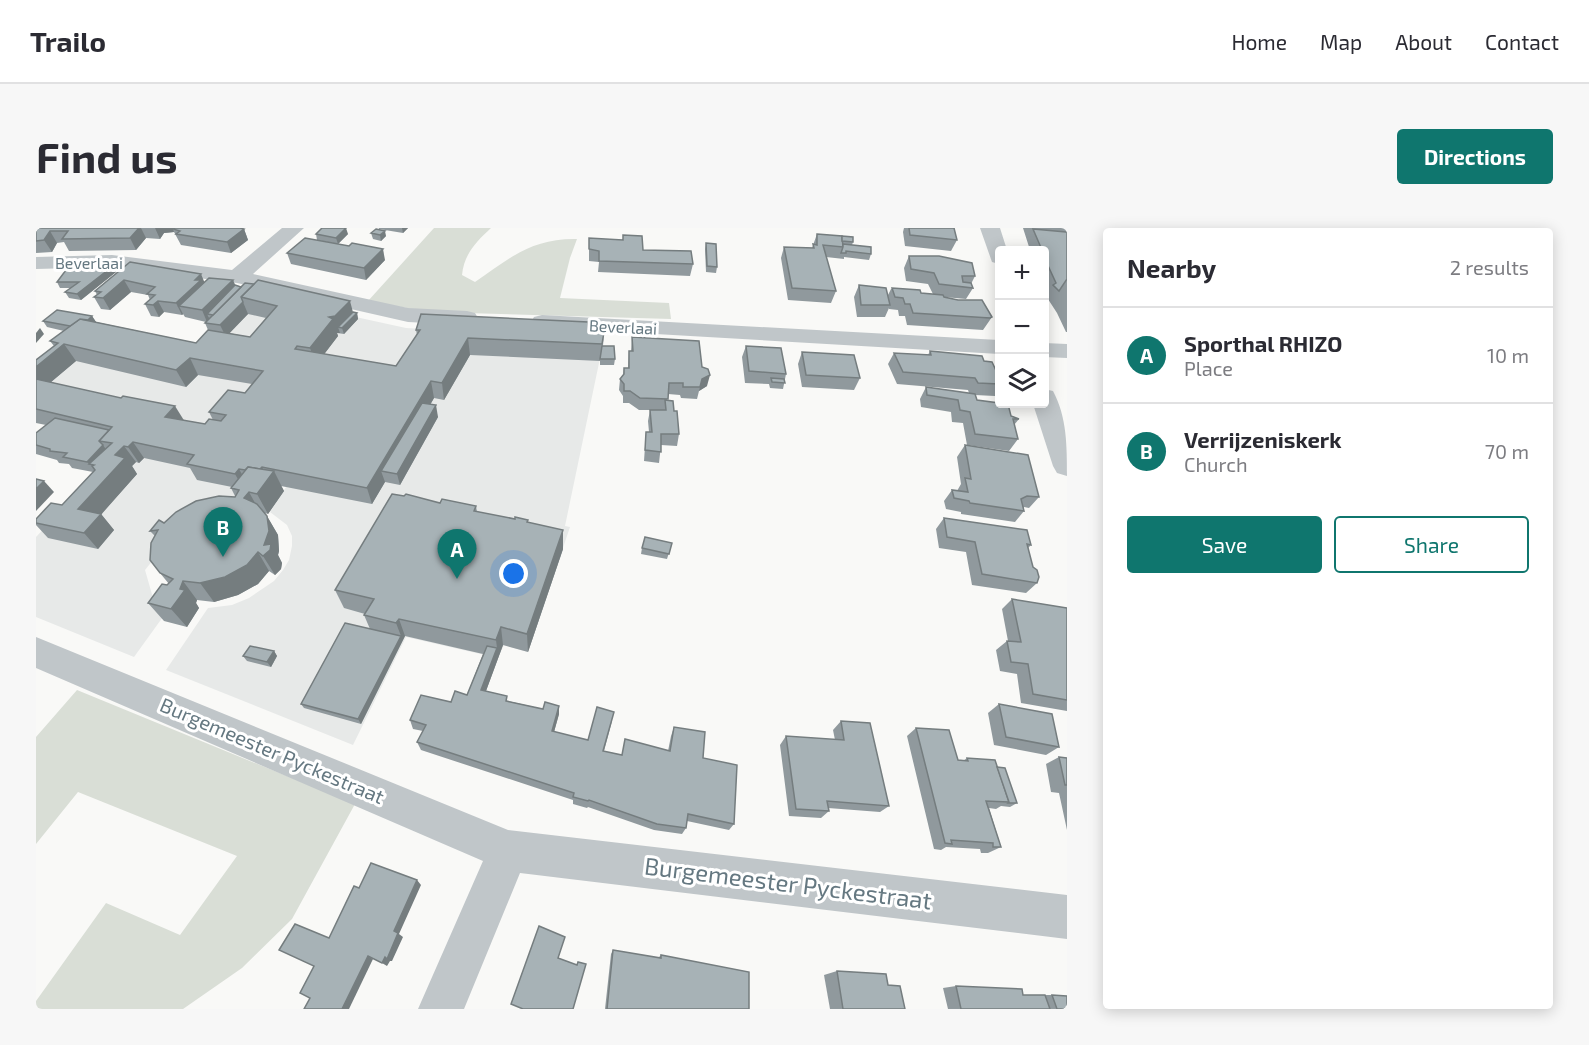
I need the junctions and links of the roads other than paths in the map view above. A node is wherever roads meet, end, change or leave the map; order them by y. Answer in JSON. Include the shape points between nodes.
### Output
{"nodes":[{"id":1,"x":294,"y":228,"type":"edge"},
{"id":2,"x":990,"y":228,"type":"edge"},
{"id":3,"x":995,"y":246,"type":"edge"},
{"id":4,"x":36,"y":263,"type":"edge"},
{"id":5,"x":237,"y":276,"type":"junction"},
{"id":6,"x":491,"y":319,"type":"edge"},
{"id":7,"x":526,"y":321,"type":"edge"},
{"id":8,"x":995,"y":347,"type":"edge"},
{"id":9,"x":1049,"y":350,"type":"edge"},
{"id":10,"x":1067,"y":351,"type":"edge"},
{"id":11,"x":1048,"y":408,"type":"edge"},
{"id":12,"x":1067,"y":466,"type":"edge"},
{"id":13,"x":36,"y":651,"type":"edge"},
{"id":14,"x":508,"y":851,"type":"junction"},
{"id":15,"x":1067,"y":917,"type":"edge"},
{"id":16,"x":441,"y":1009,"type":"edge"}],
"edges":[{"from":1,"to":5,"type":"street"},
{"from":2,"to":3,"type":"street"},
{"from":4,"to":5,"type":"street","name":"Beverlaai","via":[[112,261]]},
{"from":5,"to":6,"type":"street","name":"Beverlaai","via":[[408,315]]},
{"from":7,"to":8,"type":"street","name":"Beverlaai"},
{"from":9,"to":10,"type":"street"},
{"from":11,"to":12,"type":"street"},
{"from":13,"to":14,"type":"street","name":"Burgemeester Pyckestraat"},
{"from":14,"to":15,"type":"street","name":"Burgemeester Pyckestraat"},
{"from":14,"to":16,"type":"street"}]}
